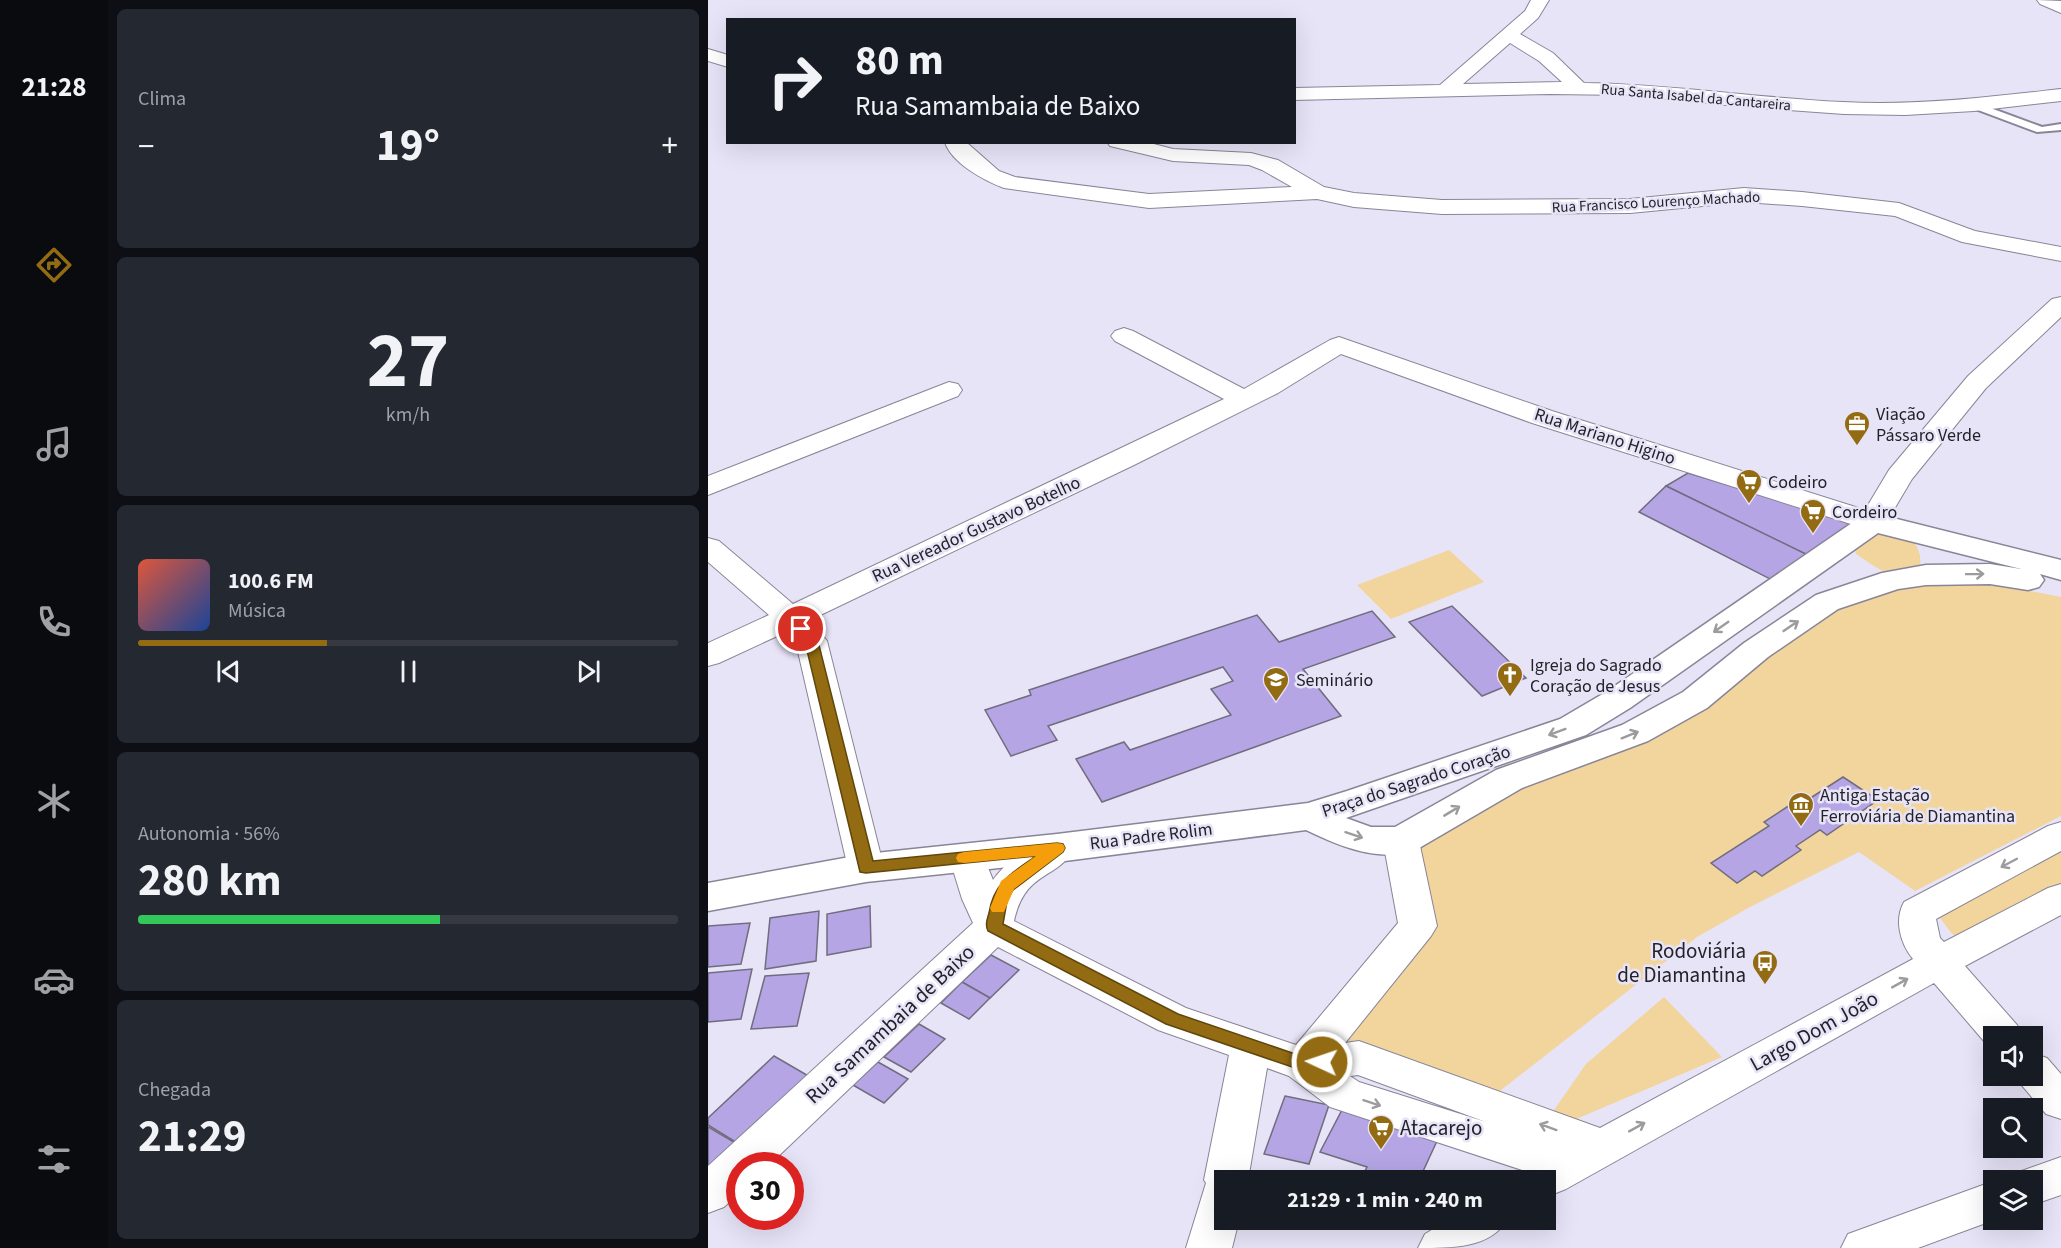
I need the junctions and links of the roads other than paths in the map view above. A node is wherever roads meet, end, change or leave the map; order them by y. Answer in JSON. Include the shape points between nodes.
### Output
{"nodes":[{"id":1,"x":1540,"y":0,"type":"edge"},
{"id":2,"x":2046,"y":0,"type":"edge"},
{"id":3,"x":2061,"y":8,"type":"edge"},
{"id":4,"x":1508,"y":34,"type":"junction"},
{"id":5,"x":708,"y":55,"type":"edge"},
{"id":6,"x":726,"y":60,"type":"edge"},
{"id":7,"x":1578,"y":88,"type":"junction"},
{"id":8,"x":1444,"y":91,"type":"junction"},
{"id":9,"x":1296,"y":94,"type":"edge"},
{"id":10,"x":2061,"y":95,"type":"edge"},
{"id":11,"x":1974,"y":105,"type":"junction"},
{"id":12,"x":2061,"y":127,"type":"edge"},
{"id":13,"x":956,"y":144,"type":"edge"},
{"id":14,"x":1126,"y":144,"type":"edge"},
{"id":15,"x":1317,"y":192,"type":"junction"},
{"id":16,"x":2061,"y":254,"type":"edge"},
{"id":17,"x":2061,"y":304,"type":"edge"},
{"id":18,"x":1124,"y":336,"type":"dead end"},
{"id":19,"x":1339,"y":345,"type":"joint"},
{"id":20,"x":948,"y":390,"type":"dead end"},
{"id":21,"x":1243,"y":399,"type":"junction"},
{"id":22,"x":708,"y":486,"type":"edge"},
{"id":23,"x":1875,"y":531,"type":"junction"},
{"id":24,"x":708,"y":547,"type":"edge"},
{"id":25,"x":2061,"y":570,"type":"edge"},
{"id":26,"x":1926,"y":575,"type":"junction"},
{"id":27,"x":1893,"y":580,"type":"junction"},
{"id":28,"x":2061,"y":586,"type":"edge"},
{"id":29,"x":790,"y":617,"type":"junction"},
{"id":30,"x":708,"y":656,"type":"edge"},
{"id":31,"x":1383,"y":793,"type":"junction"},
{"id":32,"x":1310,"y":816,"type":"junction"},
{"id":33,"x":2061,"y":835,"type":"edge"},
{"id":34,"x":1408,"y":837,"type":"junction"},
{"id":35,"x":1057,"y":848,"type":"junction"},
{"id":36,"x":967,"y":857,"type":"junction"},
{"id":37,"x":866,"y":868,"type":"junction"},
{"id":38,"x":708,"y":897,"type":"edge"},
{"id":39,"x":2061,"y":898,"type":"edge"},
{"id":40,"x":994,"y":927,"type":"junction"},
{"id":41,"x":1938,"y":963,"type":"junction"},
{"id":42,"x":1994,"y":1026,"type":"edge"},
{"id":43,"x":1251,"y":1045,"type":"junction"},
{"id":44,"x":1304,"y":1064,"type":"junction"},
{"id":45,"x":2043,"y":1082,"type":"edge"},
{"id":46,"x":2061,"y":1102,"type":"edge"},
{"id":47,"x":1572,"y":1164,"type":"edge"},
{"id":48,"x":1228,"y":1170,"type":"edge"},
{"id":49,"x":2061,"y":1176,"type":"edge"},
{"id":50,"x":2043,"y":1182,"type":"edge"},
{"id":51,"x":708,"y":1194,"type":"edge"},
{"id":52,"x":1983,"y":1204,"type":"edge"},
{"id":53,"x":1214,"y":1229,"type":"edge"},
{"id":54,"x":1469,"y":1230,"type":"edge"},
{"id":55,"x":1209,"y":1248,"type":"edge"},
{"id":56,"x":1441,"y":1248,"type":"edge"},
{"id":57,"x":1864,"y":1248,"type":"edge"}],
"edges":[{"from":1,"to":4,"type":"street","via":[[1532,14]]},
{"from":2,"to":3,"type":"street"},
{"from":4,"to":7,"type":"street","via":[[1559,66]]},
{"from":4,"to":8,"type":"street"},
{"from":5,"to":6,"type":"street"},
{"from":7,"to":8,"type":"street","name":"Rua Santa Isabel da Cantareira"},
{"from":7,"to":11,"type":"street","name":"Rua Santa Isabel da Cantareira","via":[[1627,88],[1844,108]]},
{"from":8,"to":9,"type":"street","name":"Rua Santa Isabel da Cantareira"},
{"from":10,"to":11,"type":"street","name":"Rua Santa Isabel da Cantareira"},
{"from":11,"to":12,"type":"lane","via":[[2041,130]]},
{"from":13,"to":15,"type":"street","name":"Rua Francisco Lourenço Machado","via":[[991,176],[1012,183],[1149,201]]},
{"from":14,"to":15,"type":"street","name":"Rua Francisco Lourenço Machado","via":[[1173,155],[1251,159],[1270,165]]},
{"from":15,"to":16,"type":"street","name":"Rua Francisco Lourenço Machado","via":[[1354,200],[1442,207],[1630,206],[1744,195],[1802,199],[1899,210],[1950,231]]},
{"from":17,"to":23,"type":"street","via":[[1977,382],[1899,476]]},
{"from":18,"to":21,"type":"street"},
{"from":19,"to":21,"type":"street","name":"Rua Vereador Gustavo Botelho"},
{"from":19,"to":23,"type":"street","name":"Rua Mariano Higino"},
{"from":20,"to":22,"type":"street"},
{"from":21,"to":29,"type":"street","name":"Rua Vereador Gustavo Botelho"},
{"from":23,"to":25,"type":"street"},
{"from":23,"to":26,"type":"street","via":[[1917,540],[1926,551]]},
{"from":23,"to":27,"type":"street","via":[[1850,551],[1873,572]]},
{"from":23,"to":31,"type":"street","name":"Praça do Sagrado Coração","one_way":true,"via":[[1573,727]]},
{"from":24,"to":29,"type":"street"},
{"from":26,"to":27,"type":"street","name":"Praça do Sagrado Coração"},
{"from":26,"to":28,"type":"street","name":"Praça do Sagrado Coração","one_way":true,"via":[[1990,574]]},
{"from":34,"to":27,"type":"street","name":"Praça do Sagrado Coração","one_way":true,"via":[[1509,779],[1635,733],[1695,700],[1756,650],[1827,602]]},
{"from":29,"to":30,"type":"street","name":"Rua Vereador Gustavo Botelho"},
{"from":29,"to":37,"type":"street","via":[[811,641]]},
{"from":31,"to":32,"type":"street","name":"Praça do Sagrado Coração"},
{"from":31,"to":34,"type":"street","via":[[1399,799],[1416,820]]},
{"from":32,"to":34,"type":"street","name":"Praça do Sagrado Coração","one_way":true,"via":[[1369,840]]},
{"from":32,"to":35,"type":"street","name":"Rua Padre Rolim"},
{"from":33,"to":41,"type":"street","one_way":true,"via":[[1917,912],[1923,944]]},
{"from":34,"to":44,"type":"street","via":[[1418,926]]},
{"from":35,"to":36,"type":"street","name":"Rua Padre Rolim"},
{"from":35,"to":40,"type":"street","via":[[1007,886],[999,901]]},
{"from":36,"to":37,"type":"street","name":"Rua Padre Rolim"},
{"from":36,"to":40,"type":"street"},
{"from":37,"to":38,"type":"street","name":"Rua Padre Rolim"},
{"from":39,"to":41,"type":"street","name":"Largo Dom João"},
{"from":40,"to":43,"type":"street","via":[[1172,1019]]},
{"from":40,"to":51,"type":"street","name":"Rua Samambaia de Baixo"},
{"from":41,"to":42,"type":"street"},
{"from":47,"to":41,"type":"street","name":"Largo Dom João","one_way":true},
{"from":43,"to":44,"type":"street"},
{"from":43,"to":48,"type":"street"},
{"from":44,"to":47,"type":"street","via":[[1345,1095]]},
{"from":45,"to":46,"type":"street"},
{"from":49,"to":50,"type":"street"},
{"from":52,"to":57,"type":"street"},
{"from":53,"to":55,"type":"street"},
{"from":54,"to":56,"type":"street"}]}
